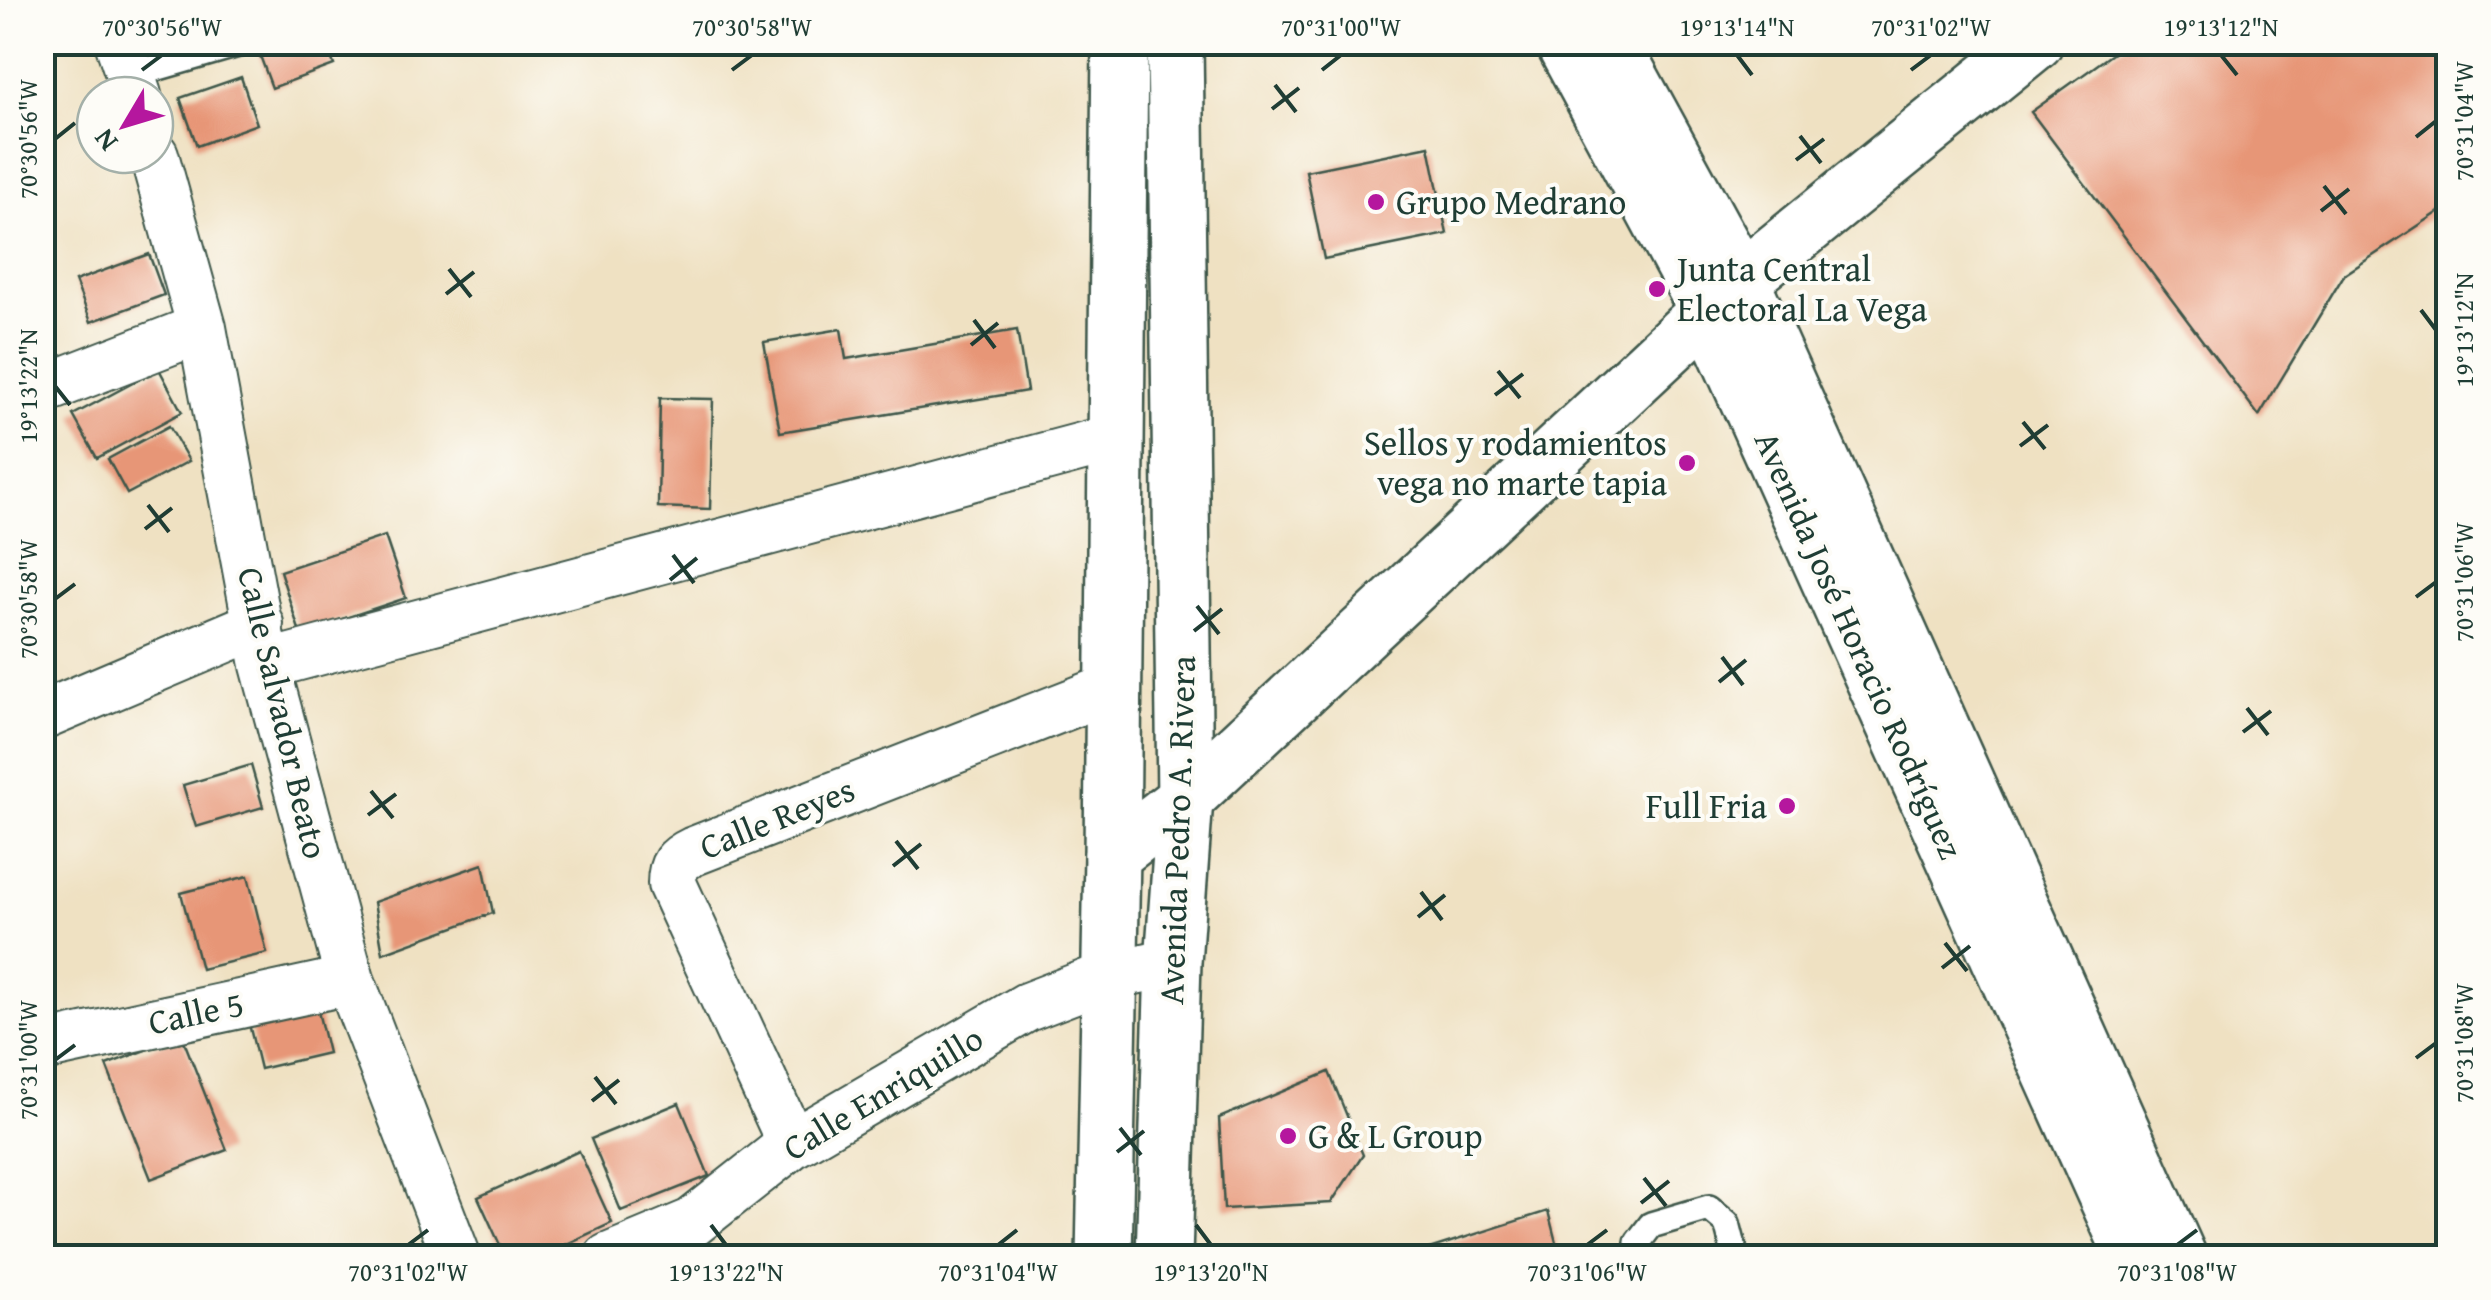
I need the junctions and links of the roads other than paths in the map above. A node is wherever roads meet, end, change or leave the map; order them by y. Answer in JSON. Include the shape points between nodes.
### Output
{"nodes":[{"id":1,"x":245,"y":42,"type":"edge"},
{"id":2,"x":1120,"y":42,"type":"edge"},
{"id":3,"x":1175,"y":42,"type":"edge"},
{"id":4,"x":1563,"y":42,"type":"edge"},
{"id":5,"x":1610,"y":42,"type":"edge"},
{"id":6,"x":2035,"y":42,"type":"edge"},
{"id":7,"x":129,"y":71,"type":"edge"},
{"id":8,"x":160,"y":175,"type":"edge"},
{"id":9,"x":1725,"y":296,"type":"junction"},
{"id":10,"x":202,"y":328,"type":"junction"},
{"id":11,"x":42,"y":390,"type":"edge"},
{"id":12,"x":1116,"y":438,"type":"junction"},
{"id":13,"x":262,"y":645,"type":"junction"},
{"id":14,"x":1114,"y":686,"type":"junction"},
{"id":15,"x":42,"y":716,"type":"edge"},
{"id":16,"x":1185,"y":799,"type":"junction"},
{"id":17,"x":1112,"y":856,"type":"junction"},
{"id":18,"x":1173,"y":962,"type":"junction"},
{"id":19,"x":1110,"y":975,"type":"junction"},
{"id":20,"x":350,"y":980,"type":"junction"},
{"id":21,"x":42,"y":1046,"type":"edge"},
{"id":22,"x":792,"y":1144,"type":"junction"},
{"id":23,"x":457,"y":1258,"type":"edge"},
{"id":24,"x":608,"y":1258,"type":"edge"},
{"id":25,"x":1104,"y":1258,"type":"edge"},
{"id":26,"x":1164,"y":1258,"type":"edge"},
{"id":27,"x":1641,"y":1258,"type":"edge"},
{"id":28,"x":1736,"y":1258,"type":"edge"},
{"id":29,"x":2134,"y":1258,"type":"edge"},
{"id":30,"x":2179,"y":1258,"type":"edge"}],
"edges":[{"from":1,"to":7,"type":"lane"},
{"from":2,"to":12,"type":"street","name":"Avenida Pedro A. Rivera"},
{"from":3,"to":16,"type":"street","name":"Avenida Pedro A. Rivera"},
{"from":4,"to":9,"type":"street","name":"Avenida José Horacio Rodríguez"},
{"from":5,"to":9,"type":"street","name":"Avenida José Horacio Rodríguez"},
{"from":6,"to":9,"type":"street"},
{"from":8,"to":10,"type":"street","name":"Calle Salvador Beato"},
{"from":9,"to":16,"type":"street"},
{"from":9,"to":29,"type":"street","name":"Avenida José Horacio Rodríguez"},
{"from":9,"to":30,"type":"street","name":"Avenida José Horacio Rodríguez"},
{"from":10,"to":11,"type":"street"},
{"from":10,"to":13,"type":"street","name":"Calle Salvador Beato"},
{"from":12,"to":13,"type":"street"},
{"from":12,"to":14,"type":"street","name":"Avenida Pedro A. Rivera"},
{"from":13,"to":15,"type":"street"},
{"from":13,"to":20,"type":"street","name":"Calle Salvador Beato"},
{"from":14,"to":17,"type":"street","name":"Avenida Pedro A. Rivera"},
{"from":14,"to":22,"type":"street","name":"Calle Reyes","via":[[694,850],[672,868],[672,884]]},
{"from":16,"to":17,"type":"street"},
{"from":16,"to":18,"type":"street","name":"Avenida Pedro A. Rivera"},
{"from":17,"to":19,"type":"street","name":"Avenida Pedro A. Rivera"},
{"from":18,"to":19,"type":"street","name":"Calle Enriquillo"},
{"from":18,"to":26,"type":"street","name":"Avenida Pedro A. Rivera"},
{"from":19,"to":22,"type":"street","name":"Calle Enriquillo","via":[[1027,1006]]},
{"from":19,"to":25,"type":"street","name":"Avenida Pedro A. Rivera"},
{"from":20,"to":21,"type":"street","name":"Calle 5"},
{"from":20,"to":23,"type":"street","name":"Calle Salvador Beato"},
{"from":22,"to":24,"type":"street","name":"Calle Enriquillo","via":[[692,1223]]},
{"from":27,"to":28,"type":"lane","via":[[1638,1242],[1651,1224],[1709,1208],[1727,1223]]}]}
